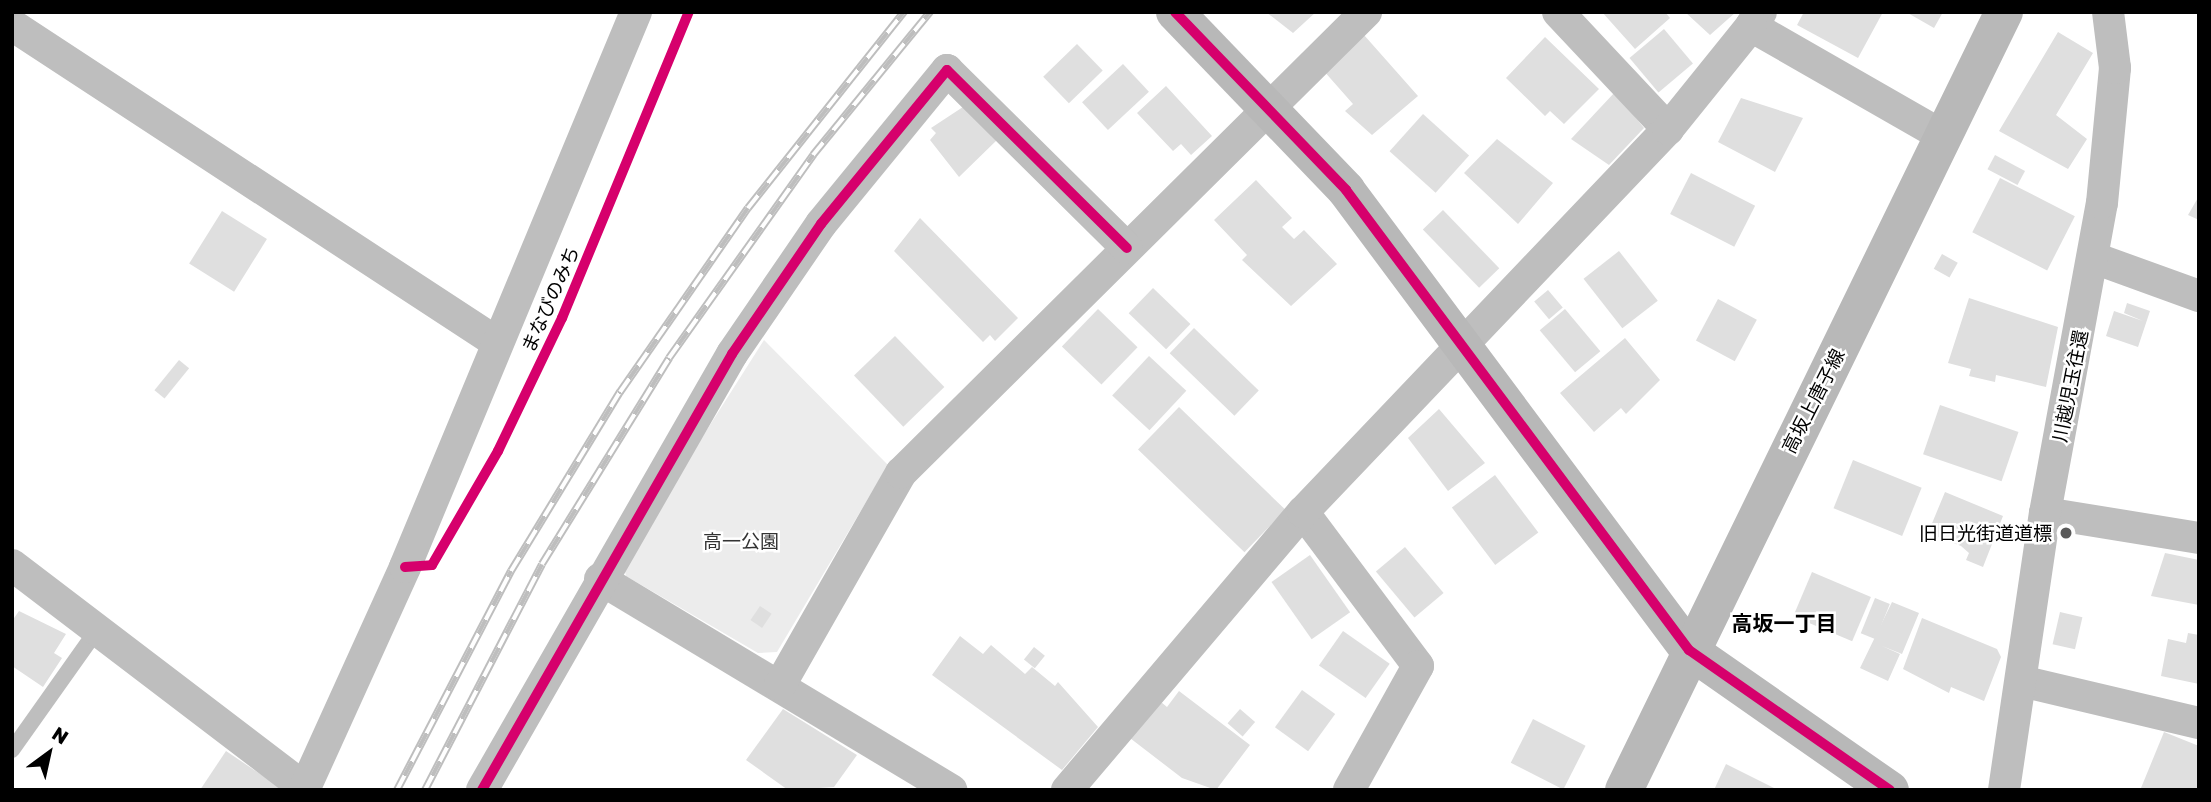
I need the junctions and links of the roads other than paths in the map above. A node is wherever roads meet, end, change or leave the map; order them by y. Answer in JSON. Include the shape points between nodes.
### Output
{"nodes":[{"id":1,"x":636,"y":12,"type":"edge"},
{"id":2,"x":1175,"y":12,"type":"edge"},
{"id":3,"x":1366,"y":12,"type":"edge"},
{"id":4,"x":1558,"y":12,"type":"edge"},
{"id":5,"x":2004,"y":12,"type":"edge"},
{"id":6,"x":2108,"y":12,"type":"edge"},
{"id":7,"x":1756,"y":19,"type":"edge"},
{"id":8,"x":12,"y":25,"type":"edge"},
{"id":9,"x":1267,"y":104,"type":"junction"},
{"id":10,"x":1668,"y":129,"type":"junction"},
{"id":11,"x":1945,"y":137,"type":"junction"},
{"id":12,"x":1127,"y":248,"type":"junction"},
{"id":13,"x":2094,"y":258,"type":"junction"},
{"id":14,"x":2199,"y":296,"type":"edge"},
{"id":15,"x":496,"y":342,"type":"junction"},
{"id":16,"x":1459,"y":342,"type":"junction"},
{"id":17,"x":1303,"y":513,"type":"junction"},
{"id":18,"x":2045,"y":513,"type":"junction"},
{"id":19,"x":2199,"y":538,"type":"edge"},
{"id":20,"x":12,"y":565,"type":"edge"},
{"id":21,"x":600,"y":579,"type":"junction"},
{"id":22,"x":97,"y":630,"type":"junction"},
{"id":23,"x":1689,"y":650,"type":"junction"},
{"id":24,"x":2021,"y":681,"type":"junction"},
{"id":25,"x":780,"y":685,"type":"junction"},
{"id":26,"x":2199,"y":723,"type":"edge"},
{"id":27,"x":12,"y":750,"type":"edge"},
{"id":28,"x":304,"y":789,"type":"edge"},
{"id":29,"x":482,"y":790,"type":"edge"},
{"id":30,"x":951,"y":790,"type":"edge"},
{"id":31,"x":1067,"y":790,"type":"edge"},
{"id":32,"x":1349,"y":790,"type":"edge"},
{"id":33,"x":1623,"y":790,"type":"edge"},
{"id":34,"x":1890,"y":790,"type":"edge"},
{"id":35,"x":2004,"y":790,"type":"edge"}],
"edges":[{"from":1,"to":15,"type":"street"},
{"from":2,"to":9,"type":"street"},
{"from":3,"to":9,"type":"street"},
{"from":4,"to":10,"type":"street"},
{"from":5,"to":11,"type":"street","name":"高坂上唐子線"},
{"from":6,"to":13,"type":"street","name":"川越児玉往還","via":[[2115,68]]},
{"from":7,"to":10,"type":"street"},
{"from":7,"to":11,"type":"street"},
{"from":8,"to":15,"type":"street"},
{"from":9,"to":12,"type":"street"},
{"from":9,"to":16,"type":"street","via":[[1346,190]]},
{"from":10,"to":16,"type":"street"},
{"from":11,"to":23,"type":"street","name":"高坂上唐子線"},
{"from":12,"to":21,"type":"street","via":[[947,70],[806,246],[732,354]]},
{"from":12,"to":25,"type":"street","via":[[901,473]]},
{"from":13,"to":14,"type":"street"},
{"from":13,"to":18,"type":"street","name":"川越児玉往還"},
{"from":15,"to":28,"type":"street"},
{"from":16,"to":17,"type":"street"},
{"from":16,"to":23,"type":"street"},
{"from":17,"to":31,"type":"street"},
{"from":17,"to":32,"type":"street","via":[[1418,666]]},
{"from":18,"to":19,"type":"street"},
{"from":18,"to":24,"type":"street","name":"川越児玉往還"},
{"from":20,"to":22,"type":"street"},
{"from":21,"to":25,"type":"street"},
{"from":21,"to":29,"type":"street"},
{"from":22,"to":27,"type":"lane"},
{"from":22,"to":28,"type":"street"},
{"from":23,"to":33,"type":"street","name":"高坂上唐子線"},
{"from":23,"to":34,"type":"street"},
{"from":24,"to":26,"type":"street"},
{"from":24,"to":35,"type":"street","name":"川越児玉往還"},
{"from":25,"to":30,"type":"street"}]}
